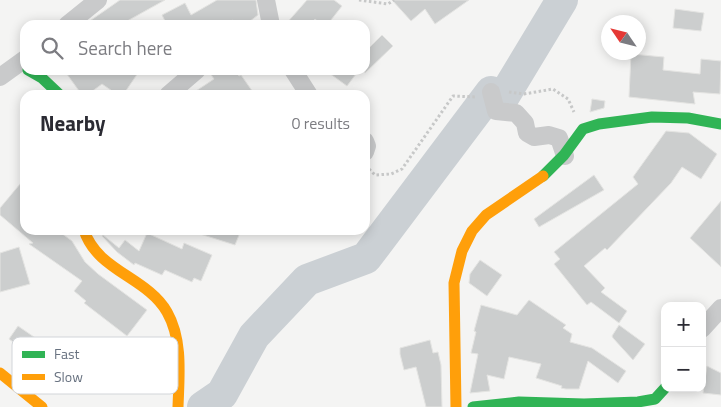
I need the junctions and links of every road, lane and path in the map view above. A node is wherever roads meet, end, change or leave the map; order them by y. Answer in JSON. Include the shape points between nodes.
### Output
{"nodes":[{"id":1,"x":98,"y":0,"type":"edge"},
{"id":2,"x":266,"y":0,"type":"edge"},
{"id":3,"x":359,"y":0,"type":"edge"},
{"id":4,"x":394,"y":0,"type":"edge"},
{"id":5,"x":73,"y":20,"type":"edge"},
{"id":6,"x":270,"y":20,"type":"edge"},
{"id":7,"x":20,"y":67,"type":"edge"},
{"id":8,"x":38,"y":75,"type":"edge"},
{"id":9,"x":191,"y":75,"type":"edge"},
{"id":10,"x":296,"y":75,"type":"edge"},
{"id":11,"x":0,"y":77,"type":"edge"},
{"id":12,"x":55,"y":90,"type":"edge"},
{"id":13,"x":174,"y":90,"type":"edge"},
{"id":14,"x":306,"y":90,"type":"edge"},
{"id":15,"x":491,"y":92,"type":"junction"},
{"id":16,"x":721,"y":124,"type":"edge"},
{"id":17,"x":583,"y":129,"type":"junction"},
{"id":18,"x":565,"y":156,"type":"junction"},
{"id":19,"x":370,"y":170,"type":"edge"},
{"id":20,"x":86,"y":235,"type":"edge"},
{"id":21,"x":721,"y":308,"type":"edge"},
{"id":22,"x":706,"y":325,"type":"edge"},
{"id":23,"x":176,"y":337,"type":"edge"},
{"id":24,"x":178,"y":351,"type":"edge"},
{"id":25,"x":0,"y":373,"type":"edge"},
{"id":26,"x":12,"y":383,"type":"edge"},
{"id":27,"x":26,"y":394,"type":"edge"},
{"id":28,"x":662,"y":398,"type":"edge"},
{"id":29,"x":42,"y":407,"type":"edge"},
{"id":30,"x":178,"y":407,"type":"edge"},
{"id":31,"x":456,"y":407,"type":"edge"},
{"id":32,"x":473,"y":407,"type":"edge"}],
"edges":[{"from":1,"to":5,"type":"street"},
{"from":2,"to":6,"type":"street"},
{"from":3,"to":4,"type":"path","via":[[388,4]]},
{"from":7,"to":11,"type":"street"},
{"from":8,"to":12,"type":"street"},
{"from":9,"to":13,"type":"street"},
{"from":10,"to":14,"type":"street"},
{"from":15,"to":17,"type":"path","via":[[524,94],[553,89],[568,99]]},
{"from":15,"to":18,"type":"street","via":[[496,111],[516,113],[525,123],[527,133],[534,137],[549,135],[559,138]]},
{"from":15,"to":19,"type":"path","via":[[476,97],[453,96],[402,169],[392,174],[375,175]]},
{"from":16,"to":17,"type":"street","via":[[693,118],[652,117],[610,121]]},
{"from":17,"to":18,"type":"street"},
{"from":18,"to":31,"type":"street","via":[[525,190],[494,208],[473,226],[464,246],[454,283]]},
{"from":20,"to":23,"type":"street","via":[[88,243],[102,257],[166,310]]},
{"from":21,"to":22,"type":"street"},
{"from":24,"to":30,"type":"street"},
{"from":25,"to":26,"type":"street"},
{"from":27,"to":29,"type":"street"},
{"from":28,"to":32,"type":"street","via":[[600,404],[519,402]]}]}
